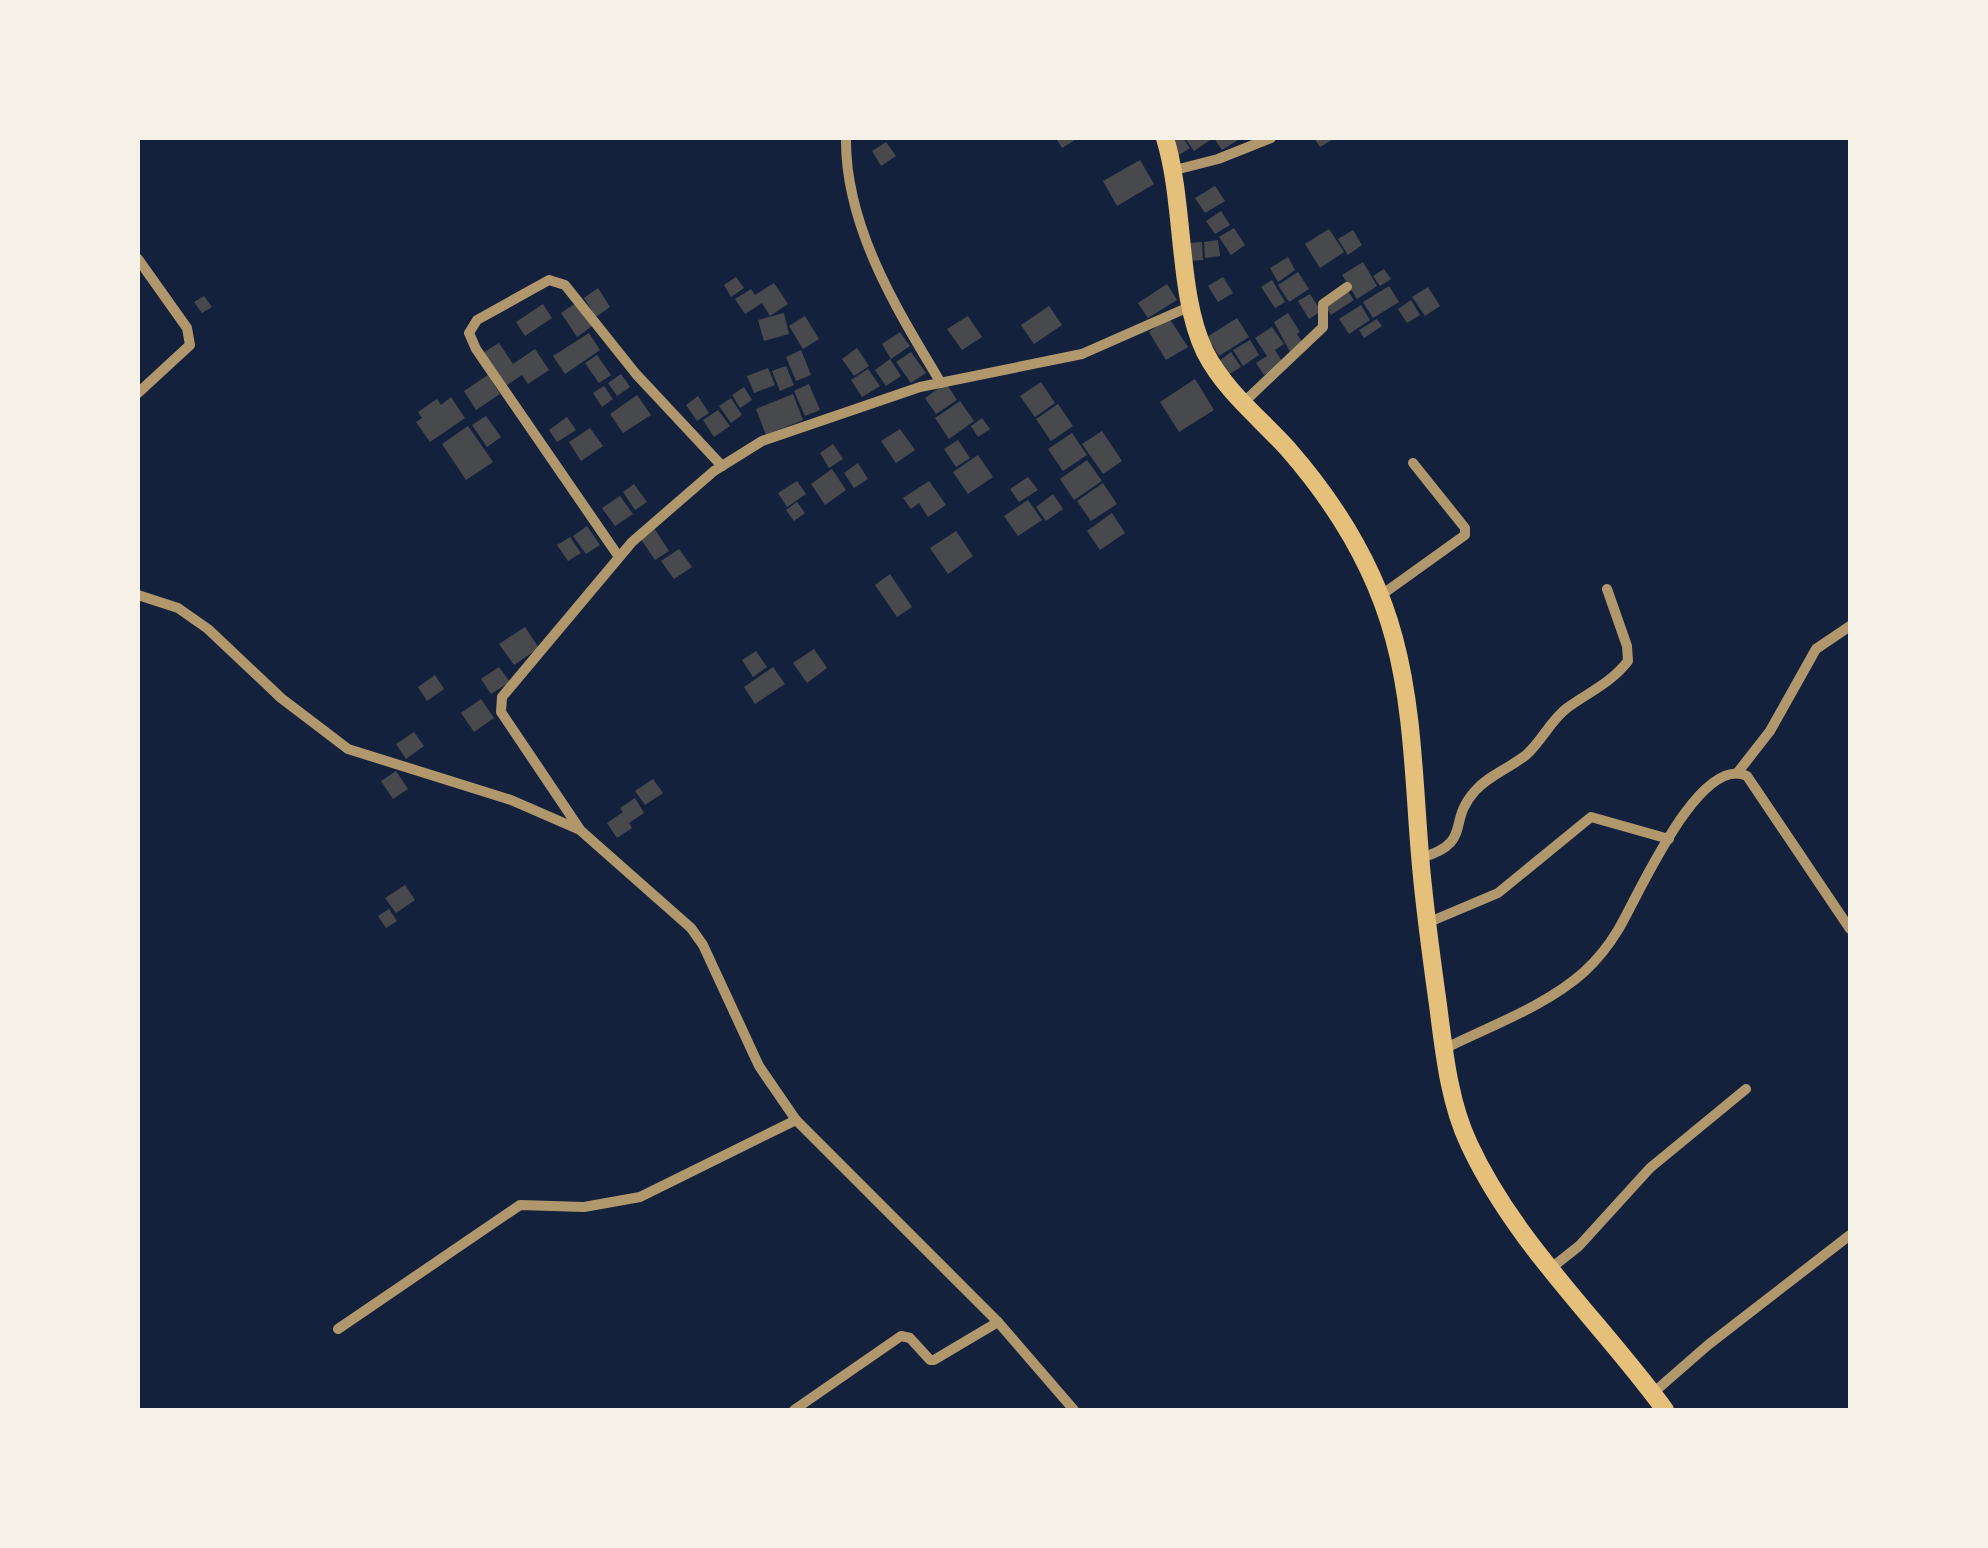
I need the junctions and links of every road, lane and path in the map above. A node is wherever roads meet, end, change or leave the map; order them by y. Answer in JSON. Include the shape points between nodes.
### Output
{"nodes":[{"id":1,"x":846,"y":138,"type":"edge"},
{"id":2,"x":1165,"y":138,"type":"edge"},
{"id":3,"x":1271,"y":138,"type":"edge"},
{"id":4,"x":1175,"y":170,"type":"junction"},
{"id":5,"x":138,"y":260,"type":"edge"},
{"id":6,"x":1347,"y":287,"type":"dead end"},
{"id":7,"x":1191,"y":306,"type":"junction"},
{"id":8,"x":941,"y":382,"type":"junction"},
{"id":9,"x":138,"y":393,"type":"edge"},
{"id":10,"x":1243,"y":404,"type":"junction"},
{"id":11,"x":1413,"y":463,"type":"dead end"},
{"id":12,"x":722,"y":466,"type":"junction"},
{"id":13,"x":620,"y":557,"type":"junction"},
{"id":14,"x":1608,"y":589,"type":"dead end"},
{"id":15,"x":138,"y":595,"type":"edge"},
{"id":16,"x":1380,"y":596,"type":"junction"},
{"id":17,"x":1850,"y":626,"type":"edge"},
{"id":18,"x":1738,"y":772,"type":"junction"},
{"id":19,"x":580,"y":830,"type":"junction"},
{"id":20,"x":1669,"y":839,"type":"junction"},
{"id":21,"x":1420,"y":858,"type":"junction"},
{"id":22,"x":1427,"y":922,"type":"junction"},
{"id":23,"x":1850,"y":930,"type":"edge"},
{"id":24,"x":1444,"y":1050,"type":"junction"},
{"id":25,"x":1746,"y":1089,"type":"dead end"},
{"id":26,"x":796,"y":1120,"type":"junction"},
{"id":27,"x":1850,"y":1237,"type":"edge"},
{"id":28,"x":1549,"y":1270,"type":"junction"},
{"id":29,"x":998,"y":1322,"type":"junction"},
{"id":30,"x":338,"y":1329,"type":"dead end"},
{"id":31,"x":1653,"y":1393,"type":"junction"},
{"id":32,"x":1067,"y":1408,"type":"edge"},
{"id":33,"x":794,"y":1410,"type":"edge"},
{"id":34,"x":1666,"y":1410,"type":"edge"}],
"edges":[{"from":1,"to":8,"type":"street","via":[[869,243],[901,316]]},
{"from":2,"to":4,"type":"highway"},
{"from":3,"to":4,"type":"street"},
{"from":4,"to":7,"type":"highway"},
{"from":5,"to":9,"type":"street","via":[[187,328],[190,344]]},
{"from":6,"to":10,"type":"street","via":[[1323,304],[1323,327]]},
{"from":7,"to":8,"type":"street","via":[[1082,354]]},
{"from":7,"to":10,"type":"highway","via":[[1204,349]]},
{"from":8,"to":12,"type":"street","via":[[762,440]]},
{"from":10,"to":16,"type":"highway","via":[[1330,503]]},
{"from":11,"to":16,"type":"street","via":[[1466,534]]},
{"from":12,"to":13,"type":"street"},
{"from":12,"to":13,"type":"street","via":[[636,374],[565,284],[549,280],[477,320],[469,333],[476,349]]},
{"from":13,"to":19,"type":"street","via":[[502,697],[501,712]]},
{"from":14,"to":21,"type":"street","via":[[1628,661],[1472,794],[1451,845]]},
{"from":15,"to":19,"type":"street","via":[[178,608],[208,629],[348,750],[511,800]]},
{"from":16,"to":21,"type":"highway","via":[[1404,692]]},
{"from":17,"to":18,"type":"street","via":[[1816,650]]},
{"from":18,"to":20,"type":"street","via":[[1700,794]]},
{"from":18,"to":23,"type":"street","via":[[1747,776]]},
{"from":19,"to":26,"type":"street","via":[[692,928],[759,1066]]},
{"from":20,"to":22,"type":"street","via":[[1591,816],[1498,894]]},
{"from":20,"to":24,"type":"street","via":[[1616,934],[1583,973]]},
{"from":21,"to":22,"type":"highway"},
{"from":22,"to":24,"type":"highway"},
{"from":24,"to":28,"type":"highway","via":[[1468,1143]]},
{"from":25,"to":28,"type":"street","via":[[1650,1168]]},
{"from":26,"to":29,"type":"street"},
{"from":26,"to":30,"type":"street","via":[[640,1197],[584,1207],[520,1205]]},
{"from":27,"to":31,"type":"street"},
{"from":28,"to":31,"type":"highway"},
{"from":29,"to":32,"type":"street"},
{"from":29,"to":33,"type":"street","via":[[934,1360],[901,1336]]},
{"from":31,"to":34,"type":"highway"}]}
